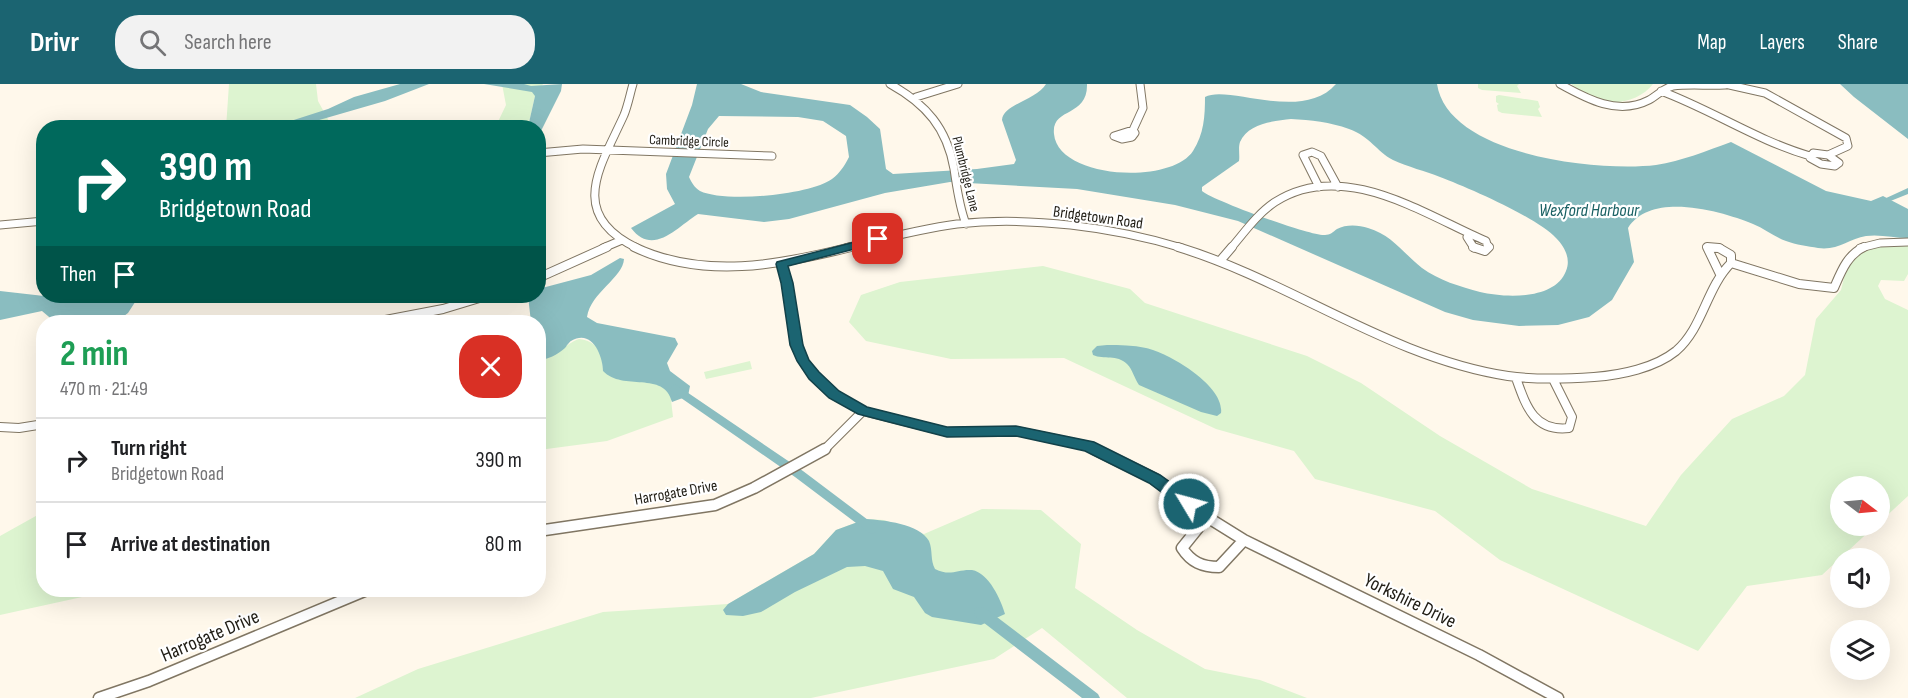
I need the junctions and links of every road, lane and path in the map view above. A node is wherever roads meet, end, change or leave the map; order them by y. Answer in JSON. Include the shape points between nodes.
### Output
{"nodes":[{"id":1,"x":633,"y":84,"type":"edge"},
{"id":2,"x":890,"y":84,"type":"edge"},
{"id":3,"x":958,"y":84,"type":"edge"},
{"id":4,"x":1140,"y":84,"type":"edge"},
{"id":5,"x":1560,"y":84,"type":"edge"},
{"id":6,"x":1725,"y":85,"type":"edge"},
{"id":7,"x":1661,"y":91,"type":"junction"},
{"id":8,"x":916,"y":97,"type":"junction"},
{"id":9,"x":1133,"y":130,"type":"dead end"},
{"id":10,"x":606,"y":150,"type":"junction"},
{"id":11,"x":546,"y":152,"type":"edge"},
{"id":12,"x":1828,"y":155,"type":"junction"},
{"id":13,"x":772,"y":156,"type":"dead end"},
{"id":14,"x":1810,"y":156,"type":"junction"},
{"id":15,"x":1319,"y":187,"type":"junction"},
{"id":16,"x":1338,"y":187,"type":"junction"},
{"id":17,"x":36,"y":222,"type":"edge"},
{"id":18,"x":966,"y":224,"type":"junction"},
{"id":19,"x":0,"y":225,"type":"edge"},
{"id":20,"x":1469,"y":234,"type":"dead end"},
{"id":21,"x":622,"y":240,"type":"junction"},
{"id":22,"x":1908,"y":242,"type":"edge"},
{"id":23,"x":1220,"y":261,"type":"junction"},
{"id":24,"x":1731,"y":263,"type":"junction"},
{"id":25,"x":782,"y":264,"type":"junction"},
{"id":26,"x":546,"y":274,"type":"edge"},
{"id":27,"x":1720,"y":274,"type":"junction"},
{"id":28,"x":463,"y":303,"type":"edge"},
{"id":29,"x":412,"y":315,"type":"edge"},
{"id":30,"x":1516,"y":378,"type":"junction"},
{"id":31,"x":1554,"y":381,"type":"junction"},
{"id":32,"x":863,"y":411,"type":"junction"},
{"id":33,"x":36,"y":425,"type":"edge"},
{"id":34,"x":0,"y":427,"type":"edge"},
{"id":35,"x":1207,"y":517,"type":"junction"},
{"id":36,"x":546,"y":530,"type":"edge"},
{"id":37,"x":1244,"y":540,"type":"junction"},
{"id":38,"x":350,"y":597,"type":"edge"},
{"id":39,"x":99,"y":698,"type":"edge"},
{"id":40,"x":1558,"y":698,"type":"edge"}],
"edges":[{"from":1,"to":10,"type":"street","via":[[625,113]]},
{"from":2,"to":8,"type":"street","name":"Plumbridge Lane"},
{"from":3,"to":8,"type":"street"},
{"from":4,"to":9,"type":"street","via":[[1145,102],[1142,119]]},
{"from":5,"to":7,"type":"street","via":[[1606,106],[1647,100]]},
{"from":6,"to":7,"type":"street","via":[[1674,86]]},
{"from":6,"to":12,"type":"street","via":[[1765,93],[1846,138],[1848,146]]},
{"from":7,"to":14,"type":"street"},
{"from":8,"to":18,"type":"street","name":"Plumbridge Lane","via":[[945,136]]},
{"from":10,"to":11,"type":"street","name":"Cambridge Circle"},
{"from":10,"to":13,"type":"street","name":"Cambridge Circle"},
{"from":10,"to":21,"type":"street","via":[[597,170],[593,201],[599,216]]},
{"from":12,"to":14,"type":"street"},
{"from":12,"to":14,"type":"street","via":[[1838,165],[1821,164]]},
{"from":15,"to":16,"type":"street"},
{"from":15,"to":16,"type":"street","via":[[1304,155],[1311,152],[1321,156]]},
{"from":15,"to":23,"type":"street","via":[[1275,202]]},
{"from":16,"to":20,"type":"street","via":[[1398,199]]},
{"from":17,"to":19,"type":"street"},
{"from":18,"to":23,"type":"street","name":"Bridgetown Road","via":[[1084,228],[1175,245]]},
{"from":18,"to":25,"type":"street","name":"Bridgetown Road","via":[[898,234]]},
{"from":21,"to":25,"type":"street","name":"Bridgetown Road","via":[[649,253],[696,265]]},
{"from":21,"to":26,"type":"street"},
{"from":22,"to":24,"type":"street","via":[[1861,246],[1848,257],[1834,288],[1829,289]]},
{"from":23,"to":30,"type":"street","name":"Bridgetown Road","via":[[1394,342],[1470,368]]},
{"from":24,"to":27,"type":"street","name":"Bridgetown Road"},
{"from":24,"to":27,"type":"street","via":[[1731,255],[1724,249],[1707,248]]},
{"from":25,"to":32,"type":"street","name":"Yorkshire Drive","via":[[803,361],[834,394]]},
{"from":27,"to":31,"type":"street","name":"Bridgetown Road","via":[[1700,319],[1677,350],[1631,372]]},
{"from":28,"to":29,"type":"street"},
{"from":30,"to":31,"type":"street","name":"Bridgetown Road"},
{"from":30,"to":31,"type":"street","via":[[1530,412],[1543,426],[1569,428],[1572,417]]},
{"from":32,"to":35,"type":"street","name":"Yorkshire Drive","via":[[947,432],[1016,431],[1089,446],[1155,479]]},
{"from":32,"to":36,"type":"street","name":"Harrogate Drive","via":[[824,450],[715,505]]},
{"from":33,"to":34,"type":"street"},
{"from":35,"to":37,"type":"street","name":"Yorkshire Drive"},
{"from":35,"to":37,"type":"street","via":[[1182,548],[1200,566],[1219,567]]},
{"from":37,"to":40,"type":"street","name":"Yorkshire Drive"},
{"from":38,"to":39,"type":"street","name":"Harrogate Drive"}]}
